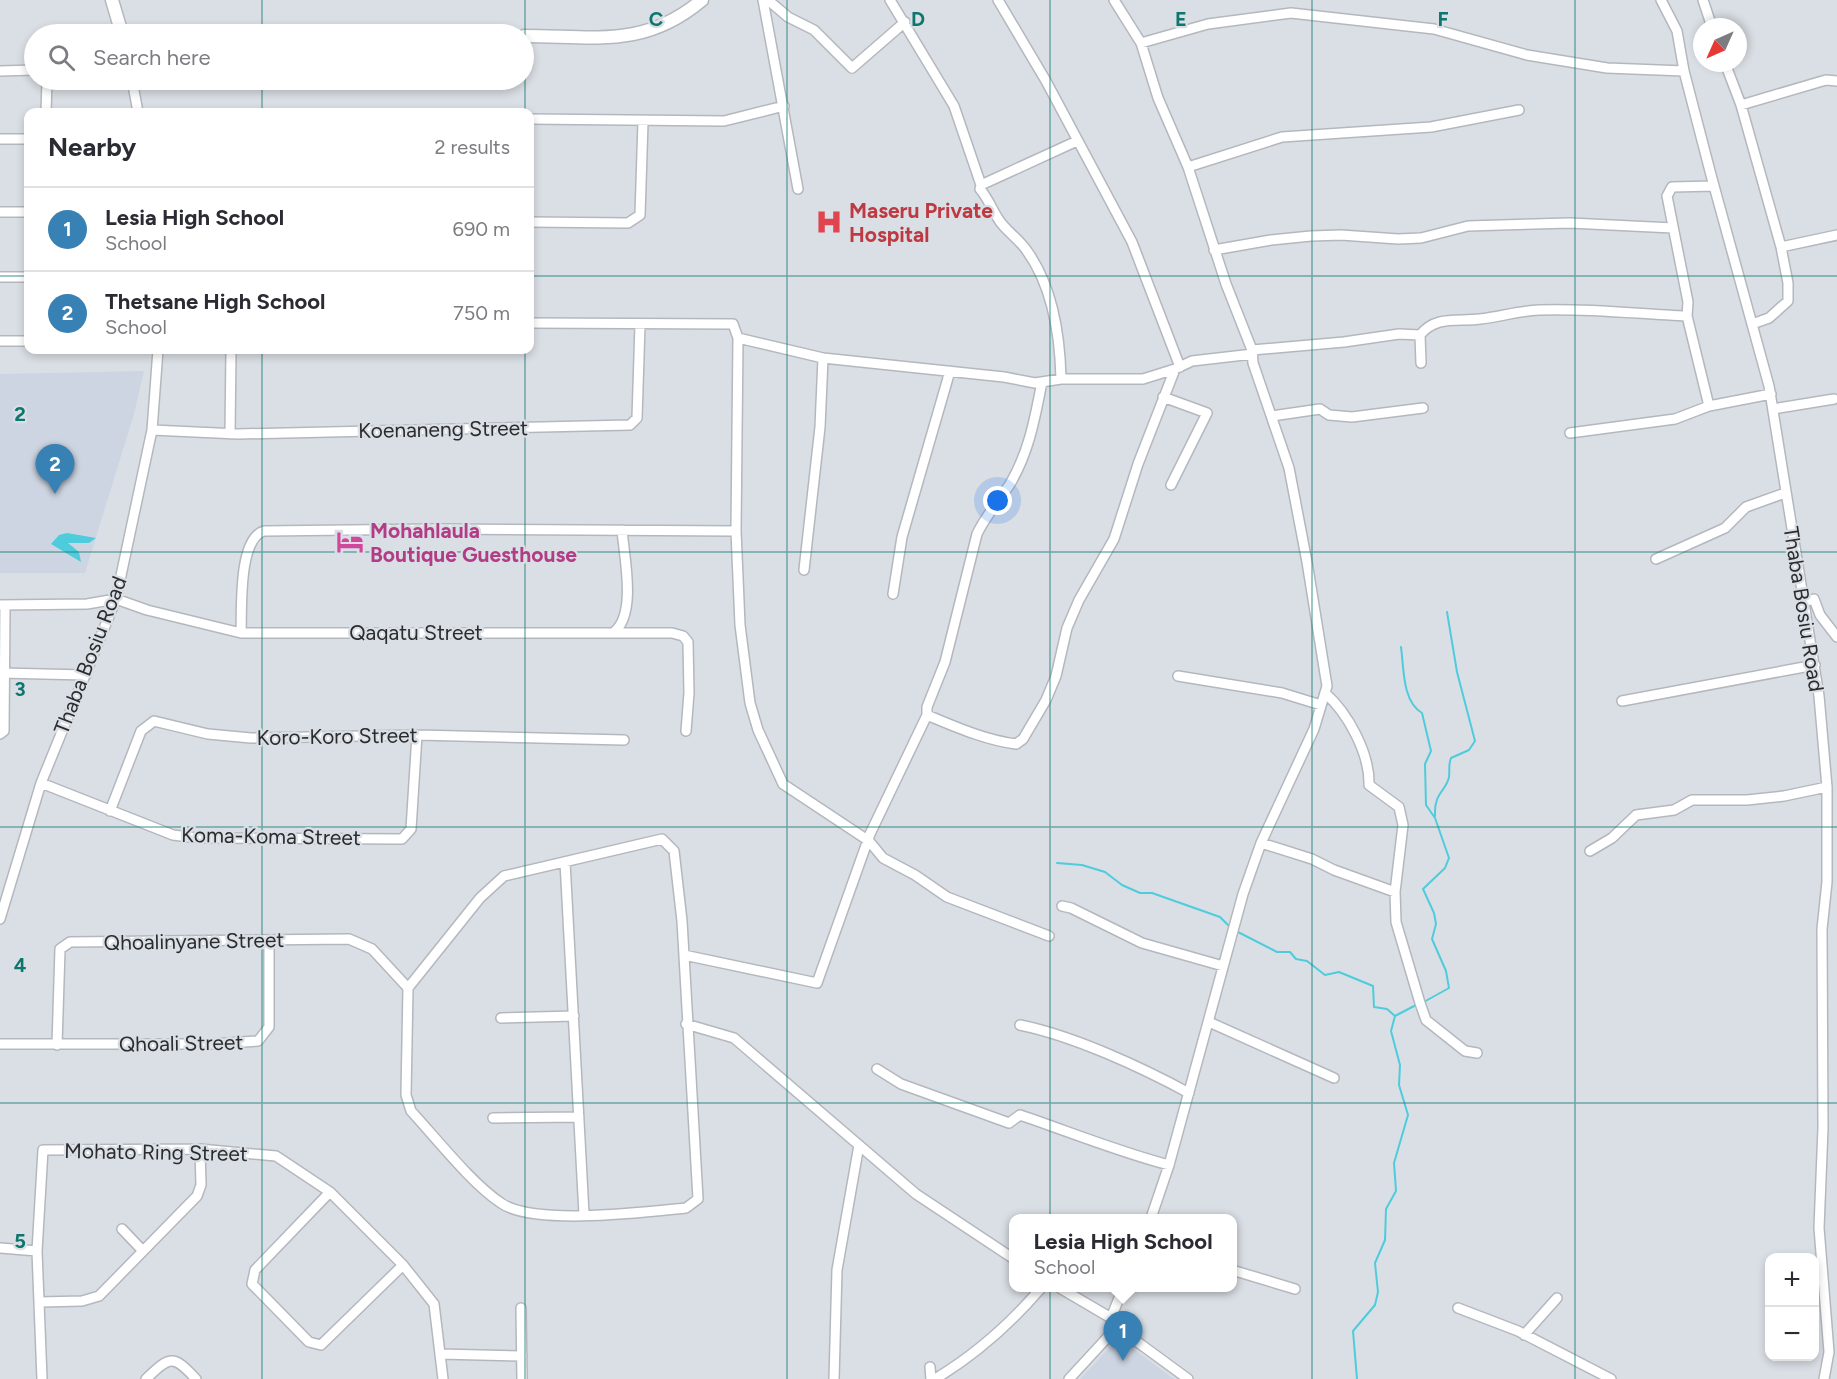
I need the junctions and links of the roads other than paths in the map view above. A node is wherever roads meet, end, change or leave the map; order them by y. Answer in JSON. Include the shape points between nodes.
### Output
{"nodes":[{"id":1,"x":112,"y":0,"type":"edge"},
{"id":2,"x":702,"y":0,"type":"edge"},
{"id":3,"x":763,"y":0,"type":"edge"},
{"id":4,"x":768,"y":0,"type":"edge"},
{"id":5,"x":890,"y":0,"type":"edge"},
{"id":6,"x":998,"y":0,"type":"edge"},
{"id":7,"x":1114,"y":0,"type":"edge"},
{"id":8,"x":1661,"y":0,"type":"edge"},
{"id":9,"x":1703,"y":0,"type":"edge"},
{"id":10,"x":1709,"y":18,"type":"edge"},
{"id":11,"x":905,"y":22,"type":"junction"},
{"id":12,"x":120,"y":24,"type":"edge"},
{"id":13,"x":534,"y":36,"type":"edge"},
{"id":14,"x":1141,"y":43,"type":"junction"},
{"id":15,"x":0,"y":70,"type":"edge"},
{"id":16,"x":24,"y":70,"type":"edge"},
{"id":17,"x":1684,"y":71,"type":"junction"},
{"id":18,"x":1728,"y":72,"type":"edge"},
{"id":19,"x":1837,"y":81,"type":"edge"},
{"id":20,"x":47,"y":90,"type":"edge"},
{"id":21,"x":134,"y":90,"type":"edge"},
{"id":22,"x":1741,"y":105,"type":"junction"},
{"id":23,"x":784,"y":106,"type":"junction"},
{"id":24,"x":46,"y":108,"type":"edge"},
{"id":25,"x":137,"y":108,"type":"edge"},
{"id":26,"x":1520,"y":110,"type":"dead end"},
{"id":27,"x":534,"y":119,"type":"edge"},
{"id":28,"x":643,"y":122,"type":"junction"},
{"id":29,"x":0,"y":139,"type":"edge"},
{"id":30,"x":24,"y":139,"type":"edge"},
{"id":31,"x":1077,"y":141,"type":"junction"},
{"id":32,"x":1188,"y":167,"type":"junction"},
{"id":33,"x":981,"y":185,"type":"junction"},
{"id":34,"x":1714,"y":186,"type":"junction"},
{"id":35,"x":798,"y":189,"type":"dead end"},
{"id":36,"x":0,"y":212,"type":"edge"},
{"id":37,"x":24,"y":212,"type":"edge"},
{"id":38,"x":534,"y":222,"type":"edge"},
{"id":39,"x":1673,"y":228,"type":"junction"},
{"id":40,"x":1837,"y":235,"type":"edge"},
{"id":41,"x":1781,"y":247,"type":"junction"},
{"id":42,"x":1214,"y":250,"type":"junction"},
{"id":43,"x":0,"y":276,"type":"edge"},
{"id":44,"x":24,"y":277,"type":"edge"},
{"id":45,"x":1686,"y":316,"type":"junction"},
{"id":46,"x":534,"y":323,"type":"edge"},
{"id":47,"x":1752,"y":324,"type":"junction"},
{"id":48,"x":640,"y":325,"type":"junction"},
{"id":49,"x":1420,"y":335,"type":"junction"},
{"id":50,"x":738,"y":338,"type":"junction"},
{"id":51,"x":0,"y":341,"type":"edge"},
{"id":52,"x":24,"y":341,"type":"edge"},
{"id":53,"x":1252,"y":352,"type":"junction"},
{"id":54,"x":158,"y":354,"type":"edge"},
{"id":55,"x":231,"y":354,"type":"edge"},
{"id":56,"x":824,"y":358,"type":"junction"},
{"id":57,"x":1420,"y":363,"type":"dead end"},
{"id":58,"x":1178,"y":368,"type":"junction"},
{"id":59,"x":950,"y":370,"type":"junction"},
{"id":60,"x":1061,"y":379,"type":"junction"},
{"id":61,"x":1042,"y":382,"type":"junction"},
{"id":62,"x":1771,"y":394,"type":"junction"},
{"id":63,"x":1163,"y":397,"type":"junction"},
{"id":64,"x":1834,"y":399,"type":"dead end"},
{"id":65,"x":1709,"y":406,"type":"junction"},
{"id":66,"x":1423,"y":408,"type":"dead end"},
{"id":67,"x":1773,"y":409,"type":"junction"},
{"id":68,"x":1272,"y":416,"type":"junction"},
{"id":69,"x":152,"y":430,"type":"junction"},
{"id":70,"x":230,"y":434,"type":"junction"},
{"id":71,"x":1570,"y":434,"type":"dead end"},
{"id":72,"x":1171,"y":485,"type":"dead end"},
{"id":73,"x":1785,"y":493,"type":"junction"},
{"id":74,"x":622,"y":530,"type":"junction"},
{"id":75,"x":736,"y":531,"type":"junction"},
{"id":76,"x":1656,"y":559,"type":"dead end"},
{"id":77,"x":804,"y":570,"type":"dead end"},
{"id":78,"x":893,"y":594,"type":"dead end"},
{"id":79,"x":116,"y":599,"type":"junction"},
{"id":80,"x":1803,"y":602,"type":"junction"},
{"id":81,"x":3,"y":605,"type":"edge"},
{"id":82,"x":614,"y":632,"type":"junction"},
{"id":83,"x":241,"y":633,"type":"junction"},
{"id":84,"x":1837,"y":637,"type":"edge"},
{"id":85,"x":1815,"y":665,"type":"junction"},
{"id":86,"x":3,"y":673,"type":"edge"},
{"id":87,"x":86,"y":675,"type":"junction"},
{"id":88,"x":1178,"y":676,"type":"dead end"},
{"id":89,"x":1324,"y":693,"type":"junction"},
{"id":90,"x":1622,"y":701,"type":"dead end"},
{"id":91,"x":1321,"y":705,"type":"junction"},
{"id":92,"x":927,"y":715,"type":"junction"},
{"id":93,"x":686,"y":731,"type":"dead end"},
{"id":94,"x":0,"y":734,"type":"edge"},
{"id":95,"x":417,"y":735,"type":"junction"},
{"id":96,"x":624,"y":740,"type":"dead end"},
{"id":97,"x":41,"y":783,"type":"junction"},
{"id":98,"x":1827,"y":787,"type":"junction"},
{"id":99,"x":110,"y":811,"type":"junction"},
{"id":100,"x":869,"y":841,"type":"junction"},
{"id":101,"x":1261,"y":843,"type":"junction"},
{"id":102,"x":1590,"y":850,"type":"dead end"},
{"id":103,"x":565,"y":862,"type":"junction"},
{"id":104,"x":1395,"y":892,"type":"junction"},
{"id":105,"x":1062,"y":906,"type":"dead end"},
{"id":106,"x":0,"y":919,"type":"edge"},
{"id":107,"x":1049,"y":936,"type":"dead end"},
{"id":108,"x":269,"y":940,"type":"junction"},
{"id":109,"x":684,"y":956,"type":"junction"},
{"id":110,"x":1223,"y":966,"type":"junction"},
{"id":111,"x":408,"y":988,"type":"junction"},
{"id":112,"x":573,"y":1016,"type":"junction"},
{"id":113,"x":501,"y":1018,"type":"dead end"},
{"id":114,"x":1209,"y":1022,"type":"junction"},
{"id":115,"x":686,"y":1024,"type":"junction"},
{"id":116,"x":1020,"y":1025,"type":"dead end"},
{"id":117,"x":0,"y":1044,"type":"edge"},
{"id":118,"x":57,"y":1045,"type":"junction"},
{"id":119,"x":1477,"y":1053,"type":"dead end"},
{"id":120,"x":877,"y":1069,"type":"dead end"},
{"id":121,"x":1334,"y":1078,"type":"dead end"},
{"id":122,"x":1190,"y":1093,"type":"junction"},
{"id":123,"x":493,"y":1118,"type":"dead end"},
{"id":124,"x":579,"y":1118,"type":"junction"},
{"id":125,"x":859,"y":1145,"type":"junction"},
{"id":126,"x":200,"y":1149,"type":"junction"},
{"id":127,"x":1169,"y":1165,"type":"junction"},
{"id":128,"x":330,"y":1192,"type":"junction"},
{"id":129,"x":584,"y":1214,"type":"junction"},
{"id":130,"x":1152,"y":1214,"type":"edge"},
{"id":131,"x":122,"y":1229,"type":"dead end"},
{"id":132,"x":0,"y":1248,"type":"edge"},
{"id":133,"x":37,"y":1251,"type":"junction"},
{"id":134,"x":143,"y":1251,"type":"junction"},
{"id":135,"x":1009,"y":1256,"type":"edge"},
{"id":136,"x":403,"y":1265,"type":"junction"},
{"id":137,"x":1237,"y":1271,"type":"edge"},
{"id":138,"x":1295,"y":1289,"type":"dead end"},
{"id":139,"x":1037,"y":1292,"type":"edge"},
{"id":140,"x":1068,"y":1292,"type":"edge"},
{"id":141,"x":1121,"y":1292,"type":"edge"},
{"id":142,"x":1557,"y":1298,"type":"dead end"},
{"id":143,"x":40,"y":1302,"type":"junction"},
{"id":144,"x":521,"y":1308,"type":"dead end"},
{"id":145,"x":1458,"y":1308,"type":"dead end"},
{"id":146,"x":1111,"y":1318,"type":"junction"},
{"id":147,"x":1117,"y":1328,"type":"junction"},
{"id":148,"x":1524,"y":1335,"type":"junction"},
{"id":149,"x":440,"y":1354,"type":"junction"},
{"id":150,"x":522,"y":1356,"type":"junction"},
{"id":151,"x":930,"y":1367,"type":"dead end"},
{"id":152,"x":42,"y":1379,"type":"edge"},
{"id":153,"x":146,"y":1379,"type":"edge"},
{"id":154,"x":196,"y":1379,"type":"edge"},
{"id":155,"x":443,"y":1379,"type":"edge"},
{"id":156,"x":522,"y":1379,"type":"edge"},
{"id":157,"x":834,"y":1379,"type":"edge"},
{"id":158,"x":933,"y":1379,"type":"edge"},
{"id":159,"x":1069,"y":1379,"type":"edge"},
{"id":160,"x":1188,"y":1379,"type":"edge"},
{"id":161,"x":1611,"y":1379,"type":"edge"},
{"id":162,"x":1824,"y":1379,"type":"edge"}],
"edges":[{"from":1,"to":12,"type":"main road"},
{"from":2,"to":13,"type":"main road","via":[[680,18],[631,36]]},
{"from":3,"to":23,"type":"street"},
{"from":4,"to":11,"type":"street","via":[[814,30],[852,68]]},
{"from":5,"to":11,"type":"street"},
{"from":6,"to":31,"type":"street"},
{"from":7,"to":14,"type":"street"},
{"from":8,"to":17,"type":"street","name":"Thaba Bosiu Road","via":[[1677,31]]},
{"from":9,"to":10,"type":"street"},
{"from":11,"to":33,"type":"street","via":[[954,106]]},
{"from":14,"to":17,"type":"street","via":[[1208,24],[1291,13],[1434,28],[1527,55],[1607,69]]},
{"from":14,"to":32,"type":"street","via":[[1158,98]]},
{"from":15,"to":16,"type":"street"},
{"from":17,"to":34,"type":"street","name":"Thaba Bosiu Road"},
{"from":18,"to":22,"type":"street"},
{"from":19,"to":22,"type":"street","via":[[1826,80]]},
{"from":20,"to":24,"type":"street"},
{"from":21,"to":25,"type":"street"},
{"from":22,"to":41,"type":"street"},
{"from":23,"to":28,"type":"street","via":[[724,121]]},
{"from":23,"to":35,"type":"street"},
{"from":26,"to":32,"type":"street","via":[[1431,127],[1282,137]]},
{"from":27,"to":28,"type":"street"},
{"from":28,"to":38,"type":"street","via":[[640,215],[628,223]]},
{"from":29,"to":30,"type":"street"},
{"from":31,"to":33,"type":"street"},
{"from":31,"to":58,"type":"street","via":[[1132,242]]},
{"from":32,"to":42,"type":"street"},
{"from":33,"to":60,"type":"street","via":[[1000,223],[1011,230],[1028,252],[1049,294],[1061,355]]},
{"from":34,"to":39,"type":"street","via":[[1672,187],[1667,196]]},
{"from":34,"to":47,"type":"street","name":"Thaba Bosiu Road"},
{"from":36,"to":37,"type":"street"},
{"from":39,"to":42,"type":"street","via":[[1570,223],[1468,226],[1421,238],[1311,236]]},
{"from":39,"to":45,"type":"street","via":[[1689,302]]},
{"from":40,"to":41,"type":"street"},
{"from":41,"to":47,"type":"street","via":[[1788,301],[1769,318]]},
{"from":42,"to":53,"type":"street"},
{"from":43,"to":44,"type":"street"},
{"from":45,"to":49,"type":"street","via":[[1539,310],[1442,320]]},
{"from":45,"to":65,"type":"street"},
{"from":46,"to":48,"type":"street"},
{"from":47,"to":62,"type":"street","name":"Thaba Bosiu Road"},
{"from":48,"to":50,"type":"street","via":[[734,324]]},
{"from":48,"to":70,"type":"street","name":"Koenaneng Street","via":[[637,418],[630,425]]},
{"from":49,"to":53,"type":"street","via":[[1399,334]]},
{"from":49,"to":57,"type":"street"},
{"from":50,"to":56,"type":"street"},
{"from":50,"to":75,"type":"street"},
{"from":51,"to":52,"type":"street"},
{"from":53,"to":58,"type":"street","via":[[1192,361]]},
{"from":53,"to":68,"type":"street"},
{"from":54,"to":69,"type":"street","name":"Thaba Bosiu Road"},
{"from":55,"to":70,"type":"street"},
{"from":56,"to":59,"type":"street"},
{"from":56,"to":77,"type":"street"},
{"from":58,"to":60,"type":"street","via":[[1143,379]]},
{"from":58,"to":63,"type":"street"},
{"from":59,"to":61,"type":"street"},
{"from":59,"to":78,"type":"street","via":[[902,537]]},
{"from":60,"to":61,"type":"street"},
{"from":61,"to":92,"type":"street","via":[[1030,444],[1010,485],[986,515],[977,534],[945,662]]},
{"from":62,"to":65,"type":"street"},
{"from":62,"to":67,"type":"street","name":"Thaba Bosiu Road"},
{"from":63,"to":72,"type":"street","via":[[1207,413]]},
{"from":63,"to":92,"type":"street","via":[[1114,539],[1079,600],[1067,628],[1056,676],[1023,739],[1016,744],[1005,743]]},
{"from":64,"to":67,"type":"street"},
{"from":65,"to":71,"type":"street","via":[[1675,419]]},
{"from":66,"to":68,"type":"street","via":[[1352,417],[1329,415],[1320,409]]},
{"from":67,"to":73,"type":"street","name":"Thaba Bosiu Road"},
{"from":68,"to":89,"type":"street","via":[[1289,468],[1307,562],[1327,686]]},
{"from":69,"to":70,"type":"street","name":"Koenaneng Street"},
{"from":69,"to":79,"type":"street","name":"Thaba Bosiu Road"},
{"from":73,"to":76,"type":"street","via":[[1746,507],[1725,528]]},
{"from":73,"to":80,"type":"street","name":"Thaba Bosiu Road"},
{"from":74,"to":75,"type":"street"},
{"from":74,"to":82,"type":"street","via":[[626,606],[622,625]]},
{"from":74,"to":83,"type":"street","via":[[264,531],[253,539],[247,554]]},
{"from":75,"to":100,"type":"street","via":[[740,626],[750,703],[758,730],[783,784]]},
{"from":79,"to":81,"type":"street","via":[[87,604]]},
{"from":79,"to":83,"type":"street","name":"Qaqatu Street"},
{"from":79,"to":87,"type":"street","name":"Thaba Bosiu Road"},
{"from":80,"to":84,"type":"street","via":[[1814,599],[1820,615]]},
{"from":80,"to":85,"type":"street","name":"Thaba Bosiu Road"},
{"from":81,"to":86,"type":"street"},
{"from":82,"to":83,"type":"street","name":"Qaqatu Street"},
{"from":82,"to":93,"type":"street","name":"Qaqatu Street","via":[[672,633],[688,642]]},
{"from":85,"to":90,"type":"street"},
{"from":85,"to":98,"type":"street","name":"Thaba Bosiu Road"},
{"from":86,"to":87,"type":"street"},
{"from":86,"to":94,"type":"street","via":[[4,731]]},
{"from":87,"to":97,"type":"street","name":"Thaba Bosiu Road"},
{"from":88,"to":91,"type":"street","via":[[1282,693]]},
{"from":89,"to":91,"type":"street"},
{"from":89,"to":104,"type":"street","via":[[1336,703],[1354,736],[1369,772],[1369,785],[1399,807],[1403,825]]},
{"from":91,"to":101,"type":"street","via":[[1302,757]]},
{"from":92,"to":100,"type":"street"},
{"from":95,"to":96,"type":"street","name":"Koro-Koro Street"},
{"from":95,"to":99,"type":"street","name":"Koro-Koro Street","via":[[251,738],[208,734],[154,721],[141,731]]},
{"from":95,"to":99,"type":"street","name":"Koma-Koma Street","via":[[411,829],[402,839],[197,838],[173,835]]},
{"from":97,"to":99,"type":"street","name":"Koma-Koma Street"},
{"from":97,"to":106,"type":"street","name":"Thaba Bosiu Road"},
{"from":98,"to":102,"type":"street","via":[[1747,801],[1692,800],[1674,810],[1636,815],[1612,838]]},
{"from":98,"to":162,"type":"street","name":"Thaba Bosiu Road","via":[[1819,1228],[1828,1352]]},
{"from":100,"to":107,"type":"street","via":[[883,858],[947,897]]},
{"from":100,"to":109,"type":"street","via":[[817,983]]},
{"from":101,"to":104,"type":"street"},
{"from":101,"to":110,"type":"street"},
{"from":103,"to":109,"type":"street","via":[[662,838],[674,851]]},
{"from":103,"to":111,"type":"street","via":[[504,876],[480,898]]},
{"from":103,"to":112,"type":"street"},
{"from":104,"to":119,"type":"street","via":[[1396,922],[1426,1020],[1465,1051]]},
{"from":105,"to":110,"type":"street","via":[[1142,943]]},
{"from":108,"to":111,"type":"street","name":"Qhoalinyane Street","via":[[349,939],[372,949]]},
{"from":108,"to":118,"type":"street","name":"Qhoali Street","via":[[268,1027],[258,1041]]},
{"from":108,"to":118,"type":"street","name":"Qhoalinyane Street","via":[[70,942],[62,946]]},
{"from":109,"to":115,"type":"street"},
{"from":110,"to":114,"type":"street"},
{"from":111,"to":129,"type":"street","via":[[406,1095],[411,1112],[501,1204],[523,1212]]},
{"from":112,"to":113,"type":"street"},
{"from":112,"to":124,"type":"street"},
{"from":114,"to":121,"type":"street"},
{"from":114,"to":122,"type":"street"},
{"from":115,"to":125,"type":"street","via":[[734,1038]]},
{"from":115,"to":129,"type":"street","via":[[698,1199],[686,1208]]},
{"from":116,"to":122,"type":"street","via":[[1062,1037]]},
{"from":117,"to":118,"type":"street","name":"Qhoali Street"},
{"from":120,"to":127,"type":"street","via":[[900,1084],[1009,1123],[1020,1115]]},
{"from":122,"to":127,"type":"street"},
{"from":123,"to":124,"type":"street"},
{"from":124,"to":129,"type":"street"},
{"from":125,"to":135,"type":"street","via":[[925,1201]]},
{"from":125,"to":157,"type":"street","via":[[837,1270]]},
{"from":126,"to":128,"type":"street","name":"Mohato Ring Street","via":[[276,1156]]},
{"from":126,"to":133,"type":"street","name":"Mohato Ring Street","via":[[43,1150]]},
{"from":126,"to":134,"type":"street","via":[[201,1185],[197,1196]]},
{"from":127,"to":130,"type":"street"},
{"from":128,"to":136,"type":"street","name":"Mohato Ring Street"},
{"from":128,"to":136,"type":"street","via":[[252,1277],[252,1284],[309,1342],[321,1345]]},
{"from":131,"to":134,"type":"street"},
{"from":132,"to":133,"type":"street"},
{"from":133,"to":143,"type":"street","name":"Mohato Ring Street"},
{"from":134,"to":143,"type":"street","via":[[99,1296],[82,1301]]},
{"from":136,"to":149,"type":"street","name":"Mohato Ring Street","via":[[434,1304]]},
{"from":137,"to":138,"type":"street"},
{"from":139,"to":158,"type":"street","via":[[1017,1315],[956,1366]]},
{"from":140,"to":146,"type":"street"},
{"from":141,"to":146,"type":"street"},
{"from":142,"to":148,"type":"street"},
{"from":143,"to":152,"type":"street","name":"Mohato Ring Street"},
{"from":144,"to":150,"type":"street"},
{"from":145,"to":148,"type":"street"},
{"from":146,"to":147,"type":"street"},
{"from":147,"to":159,"type":"street"},
{"from":147,"to":160,"type":"street"},
{"from":148,"to":161,"type":"street"},
{"from":149,"to":150,"type":"street"},
{"from":149,"to":155,"type":"street","name":"Mohato Ring Street"},
{"from":150,"to":156,"type":"street"},
{"from":151,"to":158,"type":"street"},
{"from":153,"to":154,"type":"street","via":[[164,1361],[172,1360],[180,1362]]}]}
